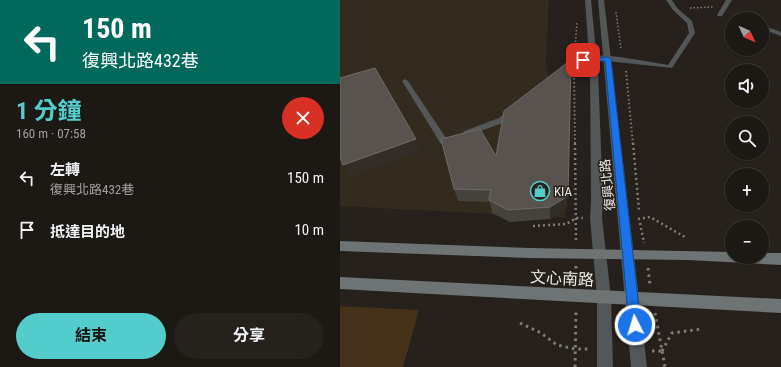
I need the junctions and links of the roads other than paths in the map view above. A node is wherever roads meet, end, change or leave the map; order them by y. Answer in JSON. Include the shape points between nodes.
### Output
{"nodes":[{"id":1,"x":588,"y":0,"type":"edge"},
{"id":2,"x":601,"y":0,"type":"edge"},
{"id":3,"x":669,"y":0,"type":"edge"},
{"id":4,"x":729,"y":0,"type":"edge"},
{"id":5,"x":720,"y":16,"type":"dead end"},
{"id":6,"x":769,"y":30,"type":"edge"},
{"id":7,"x":781,"y":34,"type":"edge"},
{"id":8,"x":593,"y":59,"type":"junction"},
{"id":9,"x":608,"y":59,"type":"junction"},
{"id":10,"x":556,"y":75,"type":"edge"},
{"id":11,"x":405,"y":81,"type":"dead end"},
{"id":12,"x":520,"y":105,"type":"edge"},
{"id":13,"x":340,"y":246,"type":"edge"},
{"id":14,"x":599,"y":253,"type":"junction"},
{"id":15,"x":626,"y":254,"type":"junction"},
{"id":16,"x":725,"y":256,"type":"edge"},
{"id":17,"x":769,"y":258,"type":"edge"},
{"id":18,"x":781,"y":259,"type":"edge"},
{"id":19,"x":340,"y":283,"type":"edge"},
{"id":20,"x":604,"y":297,"type":"junction"},
{"id":21,"x":633,"y":299,"type":"junction"},
{"id":22,"x":781,"y":306,"type":"edge"},
{"id":23,"x":605,"y":367,"type":"edge"},
{"id":24,"x":639,"y":367,"type":"edge"}],
"edges":[{"from":1,"to":8,"type":"street","name":"復興北路"},
{"from":2,"to":9,"type":"street","name":"復興北路"},
{"from":3,"to":9,"type":"lane","via":[[690,22],[692,33],[670,67]]},
{"from":4,"to":5,"type":"lane"},
{"from":6,"to":7,"type":"street"},
{"from":8,"to":9,"type":"lane"},
{"from":8,"to":10,"type":"lane","via":[[573,61]]},
{"from":8,"to":14,"type":"street","name":"復興北路"},
{"from":9,"to":15,"type":"street","name":"復興北路"},
{"from":11,"to":12,"type":"lane","via":[[444,142],[502,120]]},
{"from":13,"to":14,"type":"main road","name":"文心南路"},
{"from":14,"to":15,"type":"main road","name":"文心南路"},
{"from":14,"to":20,"type":"street","name":"復興北路"},
{"from":15,"to":16,"type":"main road","name":"文心南路"},
{"from":15,"to":21,"type":"street","name":"復興北路"},
{"from":17,"to":18,"type":"main road","name":"文心南路"},
{"from":19,"to":20,"type":"main road","name":"文心南路"},
{"from":20,"to":21,"type":"main road","name":"文心南路"},
{"from":20,"to":23,"type":"street","name":"復興北路"},
{"from":21,"to":22,"type":"main road","name":"文心南路","via":[[652,302]]},
{"from":21,"to":24,"type":"street","name":"復興北路"}]}
